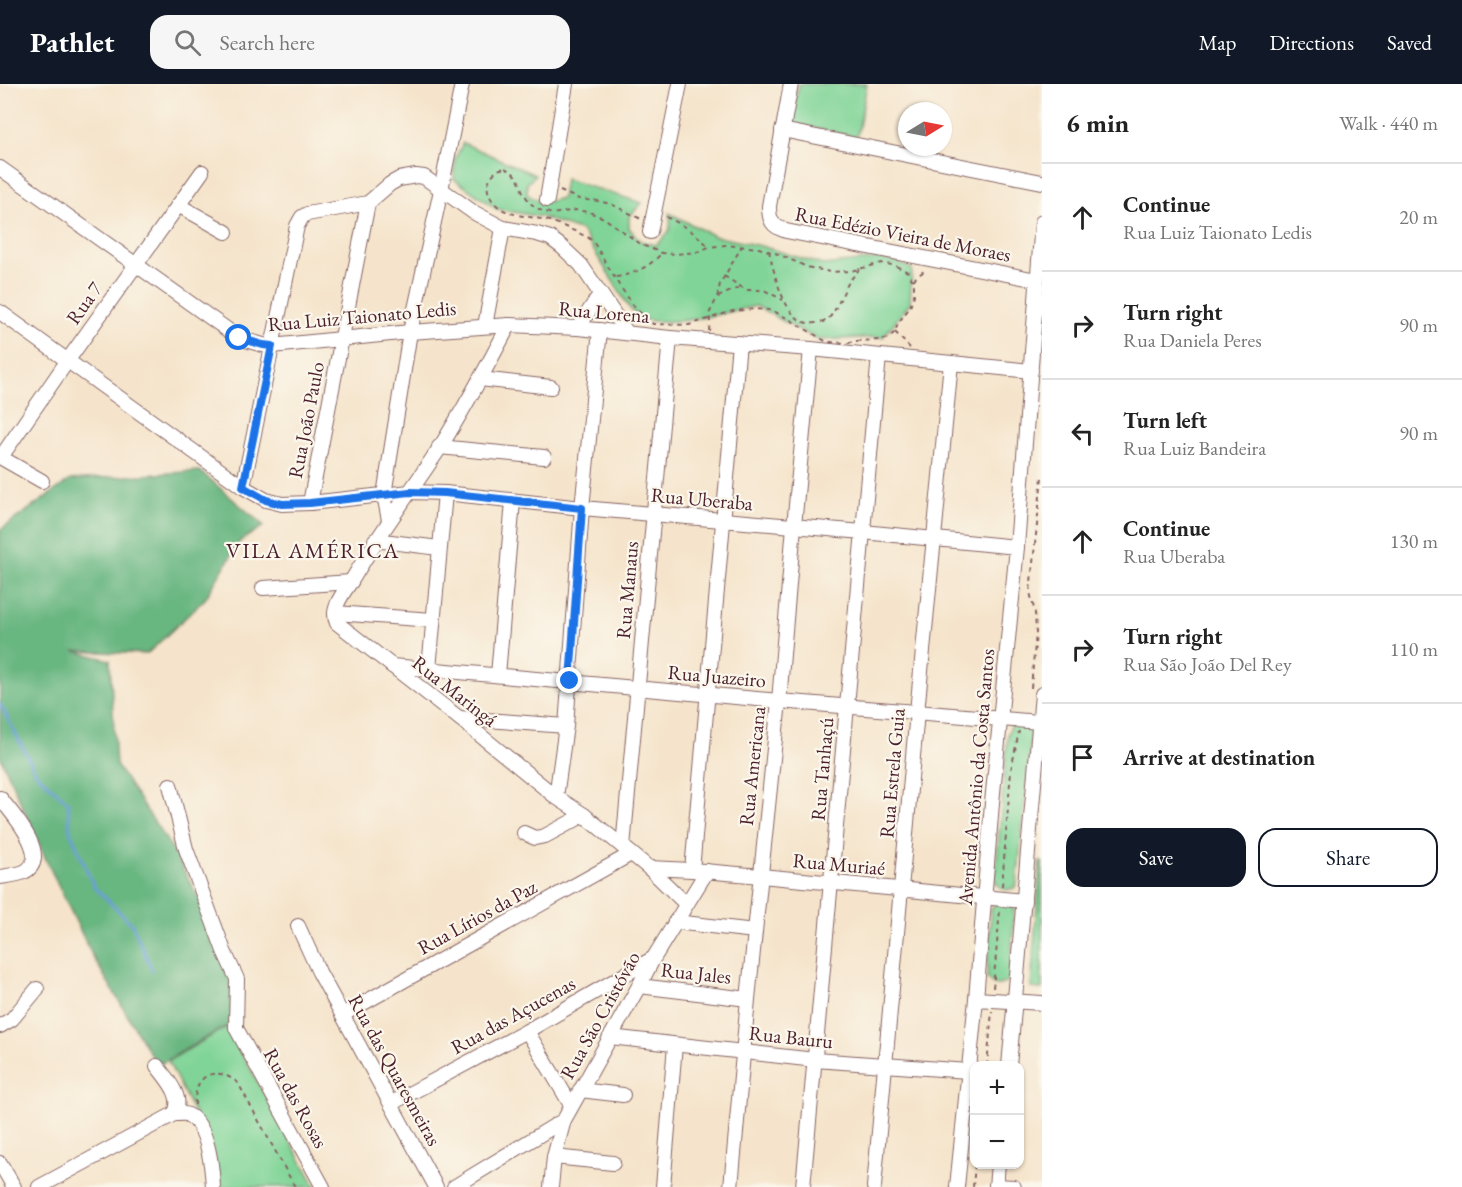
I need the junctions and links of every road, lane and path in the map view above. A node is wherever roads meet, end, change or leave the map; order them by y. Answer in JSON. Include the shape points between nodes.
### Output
{"nodes":[{"id":1,"x":462,"y":84,"type":"edge"},
{"id":2,"x":566,"y":84,"type":"edge"},
{"id":3,"x":680,"y":84,"type":"edge"},
{"id":4,"x":791,"y":84,"type":"edge"},
{"id":5,"x":782,"y":130,"type":"junction"},
{"id":6,"x":0,"y":168,"type":"edge"},
{"id":7,"x":202,"y":172,"type":"dead end"},
{"id":8,"x":1042,"y":182,"type":"edge"},
{"id":9,"x":441,"y":190,"type":"junction"},
{"id":10,"x":548,"y":193,"type":"joint"},
{"id":11,"x":368,"y":203,"type":"junction"},
{"id":12,"x":178,"y":205,"type":"junction"},
{"id":13,"x":1042,"y":222,"type":"edge"},
{"id":14,"x":652,"y":223,"type":"junction"},
{"id":15,"x":503,"y":228,"type":"junction"},
{"id":16,"x":226,"y":232,"type":"dead end"},
{"id":17,"x":742,"y":246,"type":"junction"},
{"id":18,"x":709,"y":247,"type":"junction"},
{"id":19,"x":769,"y":251,"type":"junction"},
{"id":20,"x":662,"y":253,"type":"junction"},
{"id":21,"x":135,"y":265,"type":"junction"},
{"id":22,"x":860,"y":268,"type":"junction"},
{"id":23,"x":724,"y":276,"type":"junction"},
{"id":24,"x":615,"y":277,"type":"junction"},
{"id":25,"x":1037,"y":280,"type":"junction"},
{"id":26,"x":740,"y":287,"type":"junction"},
{"id":27,"x":600,"y":294,"type":"junction"},
{"id":28,"x":717,"y":298,"type":"junction"},
{"id":29,"x":783,"y":300,"type":"junction"},
{"id":30,"x":0,"y":312,"type":"edge"},
{"id":31,"x":711,"y":319,"type":"junction"},
{"id":32,"x":508,"y":325,"type":"junction"},
{"id":33,"x":485,"y":326,"type":"junction"},
{"id":34,"x":578,"y":328,"type":"junction"},
{"id":35,"x":600,"y":330,"type":"junction"},
{"id":36,"x":410,"y":332,"type":"junction"},
{"id":37,"x":895,"y":332,"type":"junction"},
{"id":38,"x":627,"y":333,"type":"junction"},
{"id":39,"x":343,"y":338,"type":"junction"},
{"id":40,"x":670,"y":338,"type":"junction"},
{"id":41,"x":707,"y":340,"type":"junction"},
{"id":42,"x":739,"y":343,"type":"junction"},
{"id":43,"x":272,"y":346,"type":"junction"},
{"id":44,"x":811,"y":349,"type":"junction"},
{"id":45,"x":879,"y":356,"type":"junction"},
{"id":46,"x":909,"y":359,"type":"junction"},
{"id":47,"x":68,"y":360,"type":"junction"},
{"id":48,"x":951,"y":363,"type":"junction"},
{"id":49,"x":1031,"y":371,"type":"junction"},
{"id":50,"x":480,"y":379,"type":"junction"},
{"id":51,"x":551,"y":387,"type":"dead end"},
{"id":52,"x":439,"y":447,"type":"junction"},
{"id":53,"x":0,"y":457,"type":"edge"},
{"id":54,"x":544,"y":457,"type":"dead end"},
{"id":55,"x":1042,"y":477,"type":"edge"},
{"id":56,"x":42,"y":481,"type":"dead end"},
{"id":57,"x":243,"y":487,"type":"junction"},
{"id":58,"x":410,"y":492,"type":"junction"},
{"id":59,"x":445,"y":493,"type":"junction"},
{"id":60,"x":384,"y":495,"type":"junction"},
{"id":61,"x":513,"y":501,"type":"junction"},
{"id":62,"x":310,"y":503,"type":"junction"},
{"id":63,"x":582,"y":508,"type":"junction"},
{"id":64,"x":654,"y":515,"type":"junction"},
{"id":65,"x":390,"y":520,"type":"junction"},
{"id":66,"x":723,"y":520,"type":"junction"},
{"id":67,"x":794,"y":526,"type":"junction"},
{"id":68,"x":862,"y":532,"type":"junction"},
{"id":69,"x":934,"y":539,"type":"junction"},
{"id":70,"x":375,"y":540,"type":"junction"},
{"id":71,"x":1017,"y":547,"type":"junction"},
{"id":72,"x":439,"y":548,"type":"junction"},
{"id":73,"x":351,"y":582,"type":"junction"},
{"id":74,"x":263,"y":588,"type":"dead end"},
{"id":75,"x":335,"y":613,"type":"junction"},
{"id":76,"x":433,"y":620,"type":"junction"},
{"id":77,"x":392,"y":666,"type":"junction"},
{"id":78,"x":429,"y":669,"type":"junction"},
{"id":79,"x":498,"y":675,"type":"junction"},
{"id":80,"x":570,"y":681,"type":"junction"},
{"id":81,"x":638,"y":688,"type":"junction"},
{"id":82,"x":707,"y":694,"type":"junction"},
{"id":83,"x":1036,"y":695,"type":"edge"},
{"id":84,"x":779,"y":701,"type":"junction"},
{"id":85,"x":848,"y":707,"type":"junction"},
{"id":86,"x":917,"y":712,"type":"junction"},
{"id":87,"x":459,"y":718,"type":"junction"},
{"id":88,"x":1001,"y":719,"type":"junction"},
{"id":89,"x":1039,"y":722,"type":"junction"},
{"id":90,"x":1022,"y":724,"type":"dead end"},
{"id":91,"x":566,"y":726,"type":"junction"},
{"id":92,"x":170,"y":785,"type":"dead end"},
{"id":93,"x":556,"y":797,"type":"junction"},
{"id":94,"x":0,"y":798,"type":"edge"},
{"id":95,"x":584,"y":815,"type":"junction"},
{"id":96,"x":1036,"y":822,"type":"edge"},
{"id":97,"x":524,"y":833,"type":"dead end"},
{"id":98,"x":627,"y":850,"type":"junction"},
{"id":99,"x":650,"y":868,"type":"junction"},
{"id":100,"x":692,"y":870,"type":"junction"},
{"id":101,"x":707,"y":871,"type":"junction"},
{"id":102,"x":760,"y":876,"type":"junction"},
{"id":103,"x":0,"y":878,"type":"edge"},
{"id":104,"x":831,"y":883,"type":"junction"},
{"id":105,"x":901,"y":889,"type":"junction"},
{"id":106,"x":1001,"y":890,"type":"dead end"},
{"id":107,"x":984,"y":897,"type":"junction"},
{"id":108,"x":1024,"y":901,"type":"junction"},
{"id":109,"x":1000,"y":902,"type":"dead end"},
{"id":110,"x":686,"y":904,"type":"junction"},
{"id":111,"x":675,"y":922,"type":"junction"},
{"id":112,"x":298,"y":926,"type":"dead end"},
{"id":113,"x":755,"y":931,"type":"junction"},
{"id":114,"x":653,"y":959,"type":"junction"},
{"id":115,"x":639,"y":986,"type":"junction"},
{"id":116,"x":37,"y":989,"type":"dead end"},
{"id":117,"x":993,"y":992,"type":"dead end"},
{"id":118,"x":748,"y":999,"type":"junction"},
{"id":119,"x":976,"y":999,"type":"junction"},
{"id":120,"x":1015,"y":1001,"type":"junction"},
{"id":121,"x":992,"y":1003,"type":"dead end"},
{"id":122,"x":1042,"y":1003,"type":"edge"},
{"id":123,"x":342,"y":1015,"type":"junction"},
{"id":124,"x":0,"y":1026,"type":"edge"},
{"id":125,"x":527,"y":1031,"type":"junction"},
{"id":126,"x":610,"y":1037,"type":"junction"},
{"id":127,"x":675,"y":1045,"type":"junction"},
{"id":128,"x":744,"y":1052,"type":"junction"},
{"id":129,"x":814,"y":1060,"type":"junction"},
{"id":130,"x":987,"y":1061,"type":"edge"},
{"id":131,"x":1009,"y":1061,"type":"edge"},
{"id":132,"x":885,"y":1064,"type":"junction"},
{"id":133,"x":157,"y":1066,"type":"dead end"},
{"id":134,"x":968,"y":1071,"type":"junction"},
{"id":135,"x":580,"y":1090,"type":"junction"},
{"id":136,"x":623,"y":1095,"type":"dead end"},
{"id":137,"x":392,"y":1104,"type":"junction"},
{"id":138,"x":196,"y":1105,"type":"dead end"},
{"id":139,"x":572,"y":1105,"type":"junction"},
{"id":140,"x":174,"y":1114,"type":"junction"},
{"id":141,"x":564,"y":1120,"type":"junction"},
{"id":142,"x":536,"y":1138,"type":"junction"},
{"id":143,"x":554,"y":1157,"type":"junction"},
{"id":144,"x":0,"y":1163,"type":"edge"},
{"id":145,"x":613,"y":1163,"type":"dead end"},
{"id":146,"x":975,"y":1169,"type":"edge"},
{"id":147,"x":998,"y":1169,"type":"edge"},
{"id":148,"x":996,"y":1186,"type":"edge"},
{"id":149,"x":14,"y":1187,"type":"edge"},
{"id":150,"x":39,"y":1187,"type":"edge"},
{"id":151,"x":213,"y":1187,"type":"edge"},
{"id":152,"x":295,"y":1187,"type":"edge"},
{"id":153,"x":322,"y":1187,"type":"edge"},
{"id":154,"x":436,"y":1187,"type":"edge"},
{"id":155,"x":454,"y":1187,"type":"edge"},
{"id":156,"x":551,"y":1187,"type":"edge"},
{"id":157,"x":663,"y":1187,"type":"edge"},
{"id":158,"x":731,"y":1187,"type":"edge"},
{"id":159,"x":803,"y":1187,"type":"edge"},
{"id":160,"x":874,"y":1187,"type":"edge"},
{"id":161,"x":957,"y":1187,"type":"edge"},
{"id":162,"x":973,"y":1187,"type":"edge"},
{"id":163,"x":1014,"y":1187,"type":"edge"}],
"edges":[{"from":1,"to":9,"type":"street"},
{"from":2,"to":10,"type":"street"},
{"from":3,"to":14,"type":"street"},
{"from":4,"to":5,"type":"street"},
{"from":5,"to":8,"type":"street"},
{"from":5,"to":25,"type":"street","name":"Rua Edézio Vieira de Moraes","via":[[769,206],[772,223],[778,228]]},
{"from":6,"to":21,"type":"street","name":"Rua Luiz Taionato Ledis"},
{"from":7,"to":12,"type":"street","name":"Rua 7"},
{"from":9,"to":11,"type":"street","via":[[424,177],[408,176],[390,184]]},
{"from":9,"to":15,"type":"street"},
{"from":9,"to":36,"type":"street"},
{"from":10,"to":14,"type":"path","via":[[611,204]]},
{"from":11,"to":39,"type":"street","name":"Rua João Paulo"},
{"from":11,"to":43,"type":"street","via":[[302,217]]},
{"from":12,"to":16,"type":"street"},
{"from":12,"to":21,"type":"street","name":"Rua 7"},
{"from":13,"to":25,"type":"street","name":"Avenida Antônio da Costa Santos"},
{"from":14,"to":18,"type":"path","via":[[667,217],[682,224]]},
{"from":15,"to":27,"type":"street","via":[[550,238],[581,265]]},
{"from":15,"to":33,"type":"street"},
{"from":17,"to":18,"type":"path"},
{"from":17,"to":19,"type":"path"},
{"from":17,"to":23,"type":"path"},
{"from":18,"to":20,"type":"path","via":[[697,252]]},
{"from":19,"to":22,"type":"path","via":[[830,272]]},
{"from":19,"to":29,"type":"path"},
{"from":20,"to":24,"type":"path","via":[[637,272]]},
{"from":20,"to":24,"type":"path","via":[[589,212],[552,214],[540,210],[530,203],[513,173],[505,168],[492,175],[488,189],[497,207],[550,221],[589,238]]},
{"from":21,"to":43,"type":"street","name":"Rua Luiz Taionato Ledis","via":[[239,338]]},
{"from":21,"to":47,"type":"street","name":"Rua 7"},
{"from":22,"to":29,"type":"path","via":[[828,319],[819,323],[801,321]]},
{"from":22,"to":37,"type":"path","via":[[882,263],[908,272],[914,283],[914,295]]},
{"from":23,"to":26,"type":"path"},
{"from":23,"to":28,"type":"path"},
{"from":24,"to":31,"type":"path","via":[[636,309],[653,324],[690,325]]},
{"from":25,"to":49,"type":"street","name":"Avenida Antônio da Costa Santos"},
{"from":26,"to":28,"type":"path"},
{"from":26,"to":29,"type":"path","via":[[764,290]]},
{"from":27,"to":34,"type":"street"},
{"from":27,"to":38,"type":"street"},
{"from":28,"to":31,"type":"path","via":[[709,314]]},
{"from":30,"to":47,"type":"street"},
{"from":31,"to":37,"type":"path","via":[[733,311],[771,310],[826,342],[880,340]]},
{"from":31,"to":41,"type":"path"},
{"from":32,"to":33,"type":"street","name":"Rua Luiz Taionato Ledis"},
{"from":32,"to":34,"type":"street","name":"Rua Lorena"},
{"from":32,"to":50,"type":"street"},
{"from":33,"to":36,"type":"street","name":"Rua Luiz Taionato Ledis"},
{"from":34,"to":35,"type":"street","name":"Rua Lorena"},
{"from":35,"to":38,"type":"street","name":"Rua Lorena"},
{"from":35,"to":63,"type":"street"},
{"from":36,"to":39,"type":"street","name":"Rua Luiz Taionato Ledis"},
{"from":36,"to":60,"type":"street"},
{"from":37,"to":46,"type":"path","via":[[911,349]]},
{"from":38,"to":40,"type":"street","name":"Rua Lorena"},
{"from":39,"to":43,"type":"street","name":"Rua Luiz Taionato Ledis"},
{"from":39,"to":62,"type":"street","name":"Rua João Paulo"},
{"from":40,"to":41,"type":"street","name":"Rua Lorena"},
{"from":40,"to":64,"type":"street","name":"Rua Manaus"},
{"from":41,"to":42,"type":"street","name":"Rua Lorena"},
{"from":42,"to":44,"type":"street","name":"Rua Lorena"},
{"from":42,"to":66,"type":"street"},
{"from":43,"to":57,"type":"street"},
{"from":44,"to":45,"type":"street","name":"Rua Lorena"},
{"from":44,"to":67,"type":"street","name":"Rua Americana"},
{"from":45,"to":46,"type":"street","name":"Rua Lorena"},
{"from":45,"to":68,"type":"street","name":"Rua Tanhaçú"},
{"from":46,"to":48,"type":"street","name":"Rua Lorena"},
{"from":47,"to":53,"type":"street","name":"Rua 7"},
{"from":47,"to":57,"type":"street"},
{"from":48,"to":49,"type":"street","name":"Rua Lorena"},
{"from":48,"to":69,"type":"street","name":"Rua Estrela Guia"},
{"from":49,"to":71,"type":"street","name":"Avenida Antônio da Costa Santos"},
{"from":50,"to":51,"type":"street"},
{"from":50,"to":52,"type":"street"},
{"from":52,"to":54,"type":"street"},
{"from":52,"to":58,"type":"street"},
{"from":53,"to":56,"type":"street"},
{"from":55,"to":83,"type":"path","via":[[1030,592],[1035,613]]},
{"from":57,"to":62,"type":"street","name":"Rua Uberaba","via":[[274,502]]},
{"from":58,"to":59,"type":"street","name":"Rua Uberaba"},
{"from":58,"to":60,"type":"street","name":"Rua Uberaba"},
{"from":58,"to":65,"type":"street"},
{"from":59,"to":61,"type":"street","name":"Rua Uberaba"},
{"from":59,"to":72,"type":"street"},
{"from":60,"to":62,"type":"street","name":"Rua Uberaba"},
{"from":60,"to":65,"type":"street"},
{"from":61,"to":63,"type":"street","name":"Rua Uberaba"},
{"from":61,"to":79,"type":"street"},
{"from":63,"to":64,"type":"street","name":"Rua Uberaba"},
{"from":63,"to":80,"type":"street"},
{"from":64,"to":66,"type":"street","name":"Rua Uberaba"},
{"from":64,"to":81,"type":"street","name":"Rua Manaus"},
{"from":65,"to":70,"type":"street"},
{"from":66,"to":67,"type":"street","name":"Rua Uberaba"},
{"from":66,"to":82,"type":"street"},
{"from":67,"to":68,"type":"street","name":"Rua Uberaba"},
{"from":67,"to":84,"type":"street","name":"Rua Americana"},
{"from":68,"to":69,"type":"street","name":"Rua Uberaba"},
{"from":68,"to":85,"type":"street","name":"Rua Tanhaçú"},
{"from":69,"to":71,"type":"street","name":"Rua Uberaba"},
{"from":69,"to":86,"type":"street","name":"Rua Estrela Guia"},
{"from":70,"to":72,"type":"street"},
{"from":70,"to":73,"type":"street"},
{"from":71,"to":88,"type":"street","name":"Avenida Antônio da Costa Santos"},
{"from":72,"to":76,"type":"street"},
{"from":73,"to":74,"type":"street"},
{"from":73,"to":75,"type":"street"},
{"from":75,"to":76,"type":"street"},
{"from":75,"to":77,"type":"street","name":"Rua Maringá","via":[[337,623]]},
{"from":76,"to":78,"type":"street"},
{"from":77,"to":78,"type":"street","name":"Rua Juazeiro"},
{"from":77,"to":87,"type":"street","name":"Rua Maringá"},
{"from":78,"to":79,"type":"street","name":"Rua Juazeiro"},
{"from":79,"to":80,"type":"street","name":"Rua Juazeiro"},
{"from":80,"to":81,"type":"street","name":"Rua Juazeiro"},
{"from":80,"to":91,"type":"street"},
{"from":81,"to":82,"type":"street","name":"Rua Juazeiro"},
{"from":81,"to":98,"type":"street","name":"Rua Manaus"},
{"from":82,"to":84,"type":"street","name":"Rua Juazeiro"},
{"from":82,"to":100,"type":"street"},
{"from":83,"to":89,"type":"street"},
{"from":84,"to":85,"type":"street","name":"Rua Juazeiro"},
{"from":84,"to":102,"type":"street","name":"Rua Americana"},
{"from":85,"to":86,"type":"street","name":"Rua Juazeiro"},
{"from":85,"to":104,"type":"street","name":"Rua Tanhaçú"},
{"from":86,"to":88,"type":"street","name":"Rua Juazeiro"},
{"from":86,"to":105,"type":"street","name":"Rua Estrela Guia"},
{"from":87,"to":91,"type":"street"},
{"from":87,"to":93,"type":"street","name":"Rua Maringá"},
{"from":88,"to":89,"type":"street","name":"Rua Juazeiro"},
{"from":88,"to":107,"type":"street","name":"Avenida Antônio da Costa Santos"},
{"from":89,"to":96,"type":"street"},
{"from":90,"to":106,"type":"path","via":[[1011,770]]},
{"from":91,"to":93,"type":"street"},
{"from":92,"to":153,"type":"street","name":"Rua das Rosas","via":[[186,849],[237,979],[236,1028]]},
{"from":93,"to":95,"type":"street"},
{"from":94,"to":103,"type":"street","via":[[34,849],[26,871]]},
{"from":95,"to":97,"type":"street","via":[[545,836]]},
{"from":95,"to":98,"type":"street"},
{"from":96,"to":108,"type":"street"},
{"from":98,"to":99,"type":"street"},
{"from":98,"to":123,"type":"street","name":"Rua Lírios da Paz"},
{"from":99,"to":100,"type":"street","name":"Rua Muriaé"},
{"from":99,"to":110,"type":"street"},
{"from":100,"to":101,"type":"street","name":"Rua Muriaé"},
{"from":101,"to":102,"type":"street","name":"Rua Muriaé"},
{"from":101,"to":110,"type":"street","name":"Rua São Cristóvão"},
{"from":102,"to":104,"type":"street","name":"Rua Muriaé"},
{"from":102,"to":113,"type":"street","name":"Rua Americana"},
{"from":104,"to":105,"type":"street","name":"Rua Muriaé"},
{"from":104,"to":129,"type":"street","name":"Rua Tanhaçú"},
{"from":105,"to":107,"type":"street","name":"Rua Muriaé"},
{"from":105,"to":132,"type":"street","name":"Rua Estrela Guia"},
{"from":107,"to":108,"type":"street","name":"Rua Muriaé"},
{"from":107,"to":119,"type":"street","name":"Avenida Antônio da Costa Santos"},
{"from":108,"to":120,"type":"street"},
{"from":109,"to":117,"type":"path"},
{"from":110,"to":111,"type":"street","name":"Rua São Cristóvão"},
{"from":111,"to":113,"type":"street"},
{"from":111,"to":114,"type":"street","name":"Rua São Cristóvão"},
{"from":112,"to":123,"type":"street","name":"Rua das Quaresmeiras"},
{"from":113,"to":118,"type":"street","name":"Rua Americana"},
{"from":114,"to":115,"type":"street","name":"Rua São Cristóvão"},
{"from":114,"to":125,"type":"street","name":"Rua das Açucenas"},
{"from":115,"to":118,"type":"street","name":"Rua Jales"},
{"from":115,"to":126,"type":"street","name":"Rua São Cristóvão"},
{"from":116,"to":124,"type":"street","via":[[12,1019]]},
{"from":118,"to":128,"type":"street","name":"Rua Americana"},
{"from":119,"to":120,"type":"street"},
{"from":119,"to":134,"type":"street","name":"Avenida Antônio da Costa Santos"},
{"from":120,"to":122,"type":"street"},
{"from":120,"to":131,"type":"street"},
{"from":121,"to":130,"type":"path"},
{"from":123,"to":137,"type":"street","name":"Rua das Quaresmeiras"},
{"from":125,"to":137,"type":"street","name":"Rua das Açucenas"},
{"from":125,"to":139,"type":"street"},
{"from":126,"to":127,"type":"street","name":"Rua Bauru"},
{"from":126,"to":135,"type":"street","name":"Rua São Cristóvão"},
{"from":127,"to":128,"type":"street","name":"Rua Bauru"},
{"from":127,"to":157,"type":"street"},
{"from":128,"to":129,"type":"street","name":"Rua Bauru"},
{"from":128,"to":158,"type":"street","name":"Rua Americana"},
{"from":129,"to":132,"type":"street","name":"Rua Bauru"},
{"from":129,"to":159,"type":"street","name":"Rua Tanhaçú"},
{"from":132,"to":134,"type":"street","name":"Rua Bauru"},
{"from":132,"to":160,"type":"street","name":"Rua Estrela Guia"},
{"from":133,"to":140,"type":"street","via":[[174,1091],[178,1104]]},
{"from":134,"to":161,"type":"street","name":"Avenida Antônio da Costa Santos"},
{"from":135,"to":136,"type":"street"},
{"from":135,"to":139,"type":"street","name":"Rua São Cristóvão"},
{"from":137,"to":154,"type":"street","name":"Rua das Quaresmeiras"},
{"from":138,"to":152,"type":"path","via":[[196,1087],[205,1077],[224,1074],[238,1083]]},
{"from":139,"to":141,"type":"street","name":"Rua São Cristóvão"},
{"from":140,"to":150,"type":"street"},
{"from":140,"to":151,"type":"street","via":[[188,1114],[198,1123],[209,1153]]},
{"from":141,"to":142,"type":"street"},
{"from":141,"to":143,"type":"street","name":"Rua São Cristóvão"},
{"from":142,"to":143,"type":"street","via":[[546,1144]]},
{"from":142,"to":155,"type":"street"},
{"from":143,"to":145,"type":"street"},
{"from":143,"to":156,"type":"street","name":"Rua São Cristóvão"},
{"from":144,"to":149,"type":"street"},
{"from":146,"to":162,"type":"path"},
{"from":147,"to":148,"type":"street"},
{"from":148,"to":163,"type":"street"}]}
